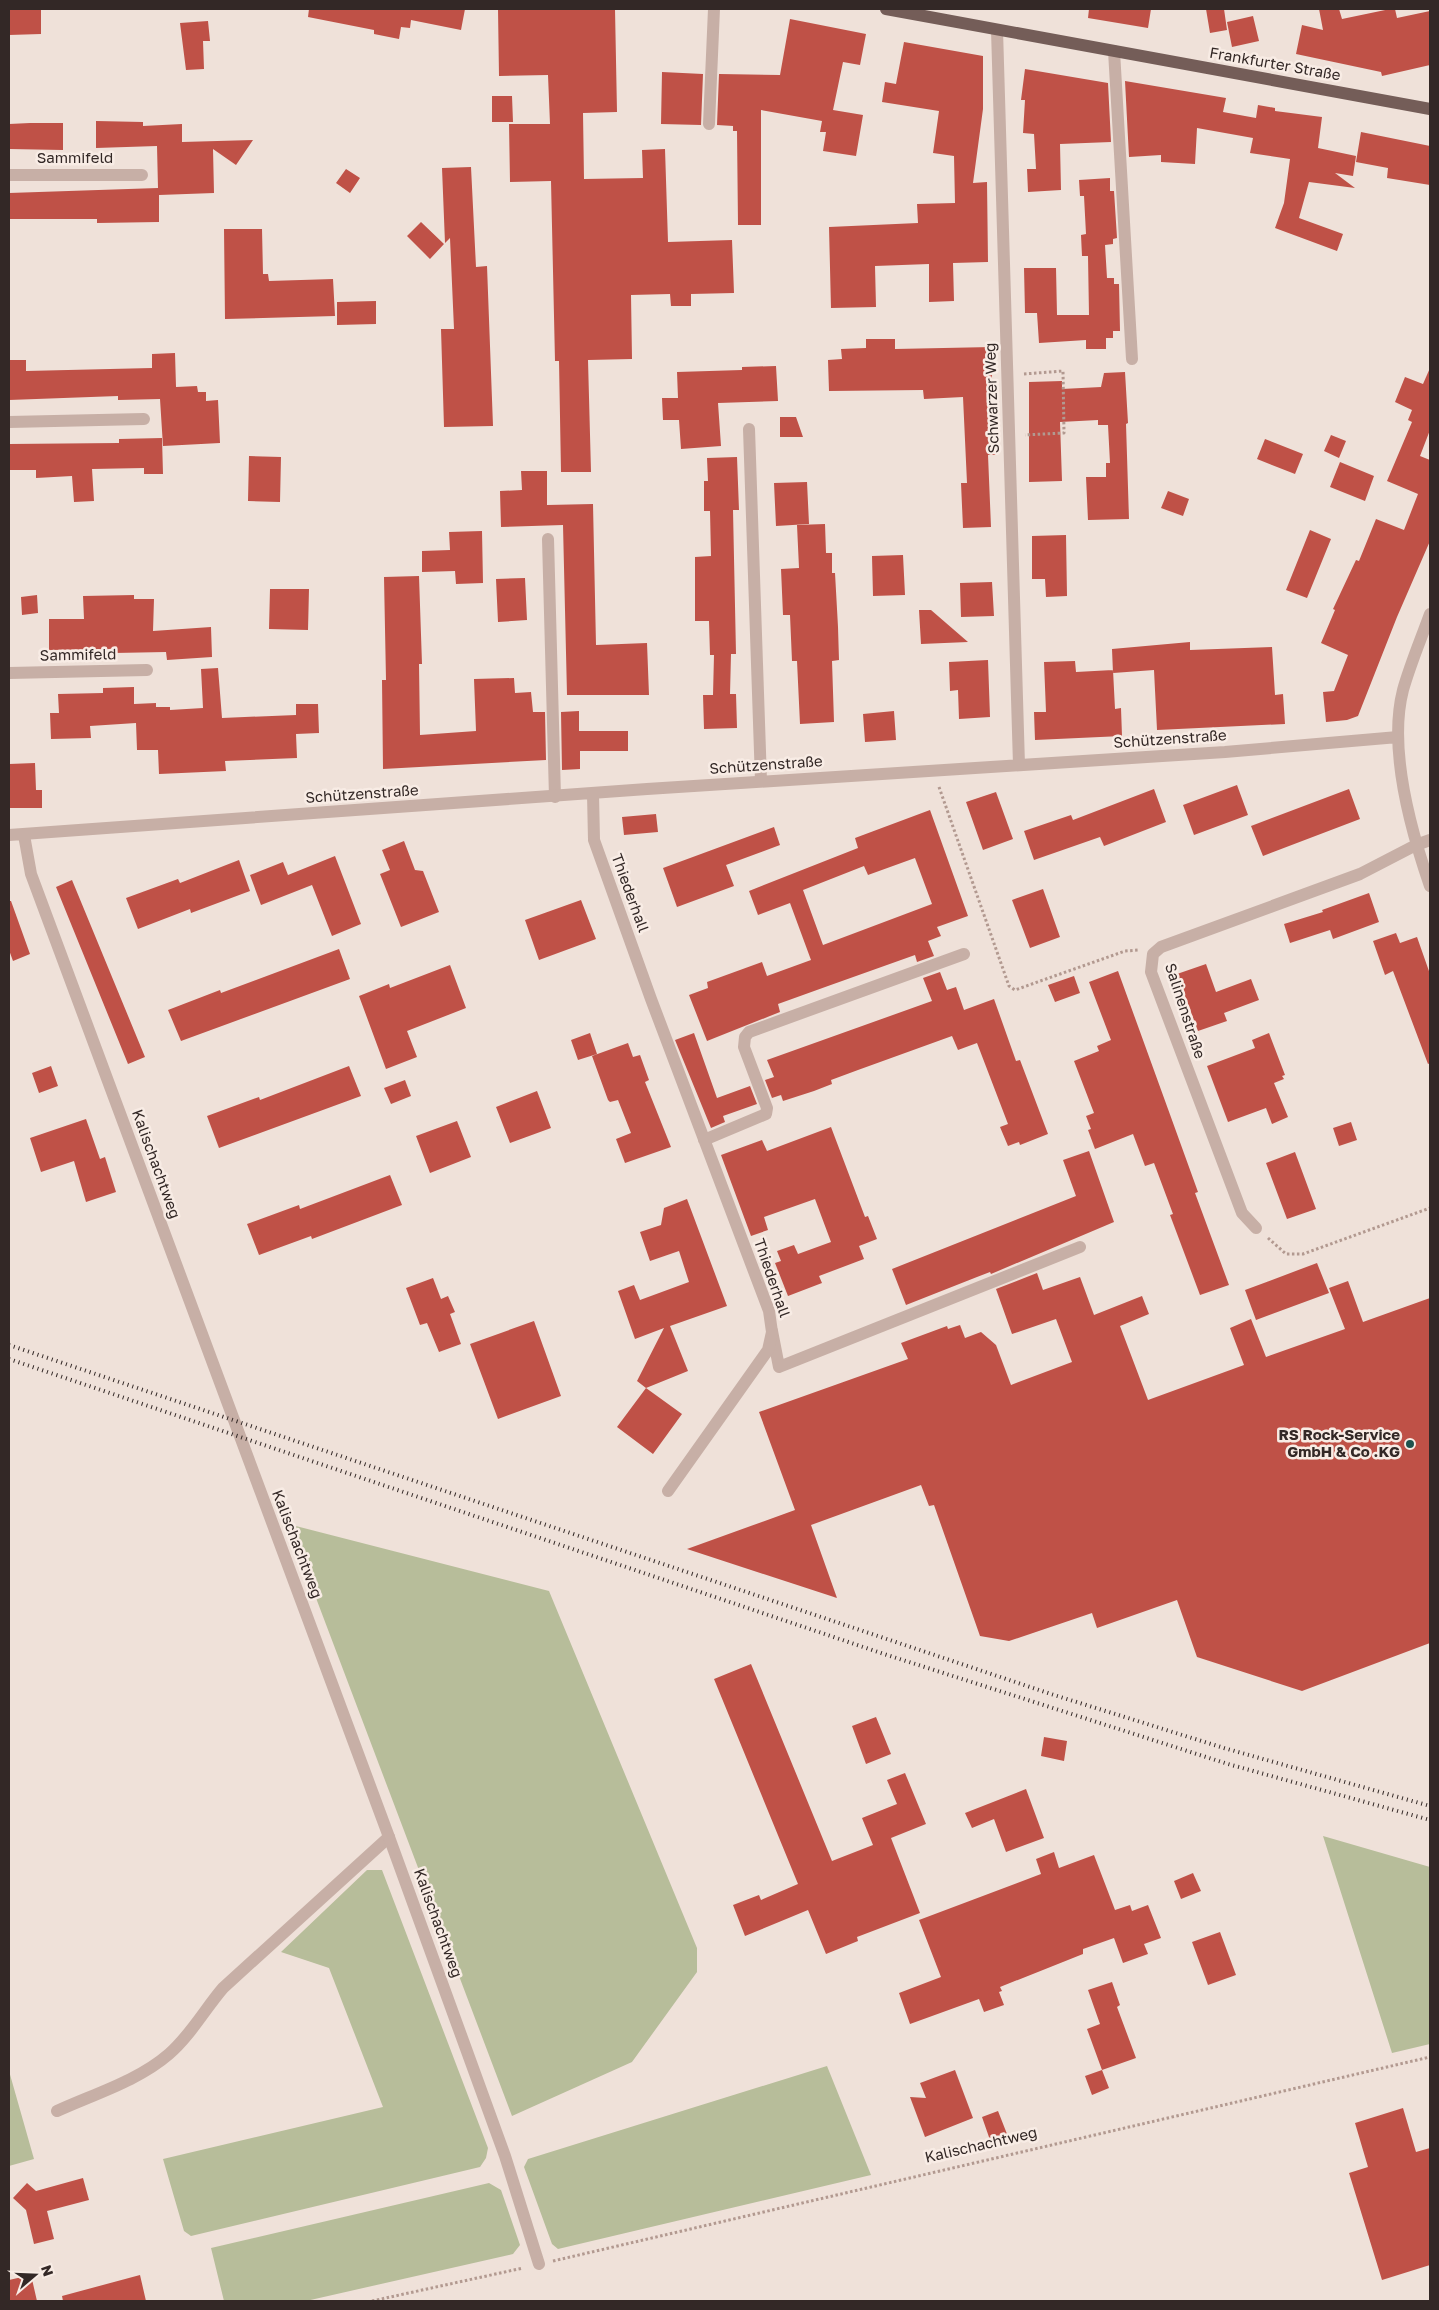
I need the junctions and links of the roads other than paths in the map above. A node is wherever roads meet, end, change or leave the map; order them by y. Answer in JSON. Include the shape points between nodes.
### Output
{"nodes":[{"id":1,"x":714,"y":9,"type":"edge"},
{"id":2,"x":886,"y":9,"type":"edge"},
{"id":3,"x":998,"y":30,"type":"junction"},
{"id":4,"x":1114,"y":51,"type":"junction"},
{"id":5,"x":1430,"y":109,"type":"edge"},
{"id":6,"x":709,"y":124,"type":"dead end"},
{"id":7,"x":9,"y":175,"type":"edge"},
{"id":8,"x":142,"y":175,"type":"dead end"},
{"id":9,"x":1132,"y":358,"type":"dead end"},
{"id":10,"x":144,"y":419,"type":"dead end"},
{"id":11,"x":9,"y":422,"type":"edge"},
{"id":12,"x":749,"y":429,"type":"dead end"},
{"id":13,"x":548,"y":539,"type":"dead end"},
{"id":14,"x":1430,"y":614,"type":"edge"},
{"id":15,"x":147,"y":670,"type":"dead end"},
{"id":16,"x":9,"y":673,"type":"edge"},
{"id":17,"x":1398,"y":738,"type":"junction"},
{"id":18,"x":1019,"y":765,"type":"junction"},
{"id":19,"x":761,"y":782,"type":"junction"},
{"id":20,"x":593,"y":794,"type":"junction"},
{"id":21,"x":555,"y":797,"type":"junction"},
{"id":22,"x":9,"y":835,"type":"edge"},
{"id":23,"x":24,"y":835,"type":"junction"},
{"id":24,"x":1430,"y":840,"type":"edge"},
{"id":25,"x":1416,"y":845,"type":"junction"},
{"id":26,"x":1430,"y":886,"type":"edge"},
{"id":27,"x":964,"y":954,"type":"dead end"},
{"id":28,"x":704,"y":1140,"type":"junction"},
{"id":29,"x":1256,"y":1228,"type":"road end"},
{"id":30,"x":1080,"y":1247,"type":"dead end"},
{"id":31,"x":772,"y":1326,"type":"junction"},
{"id":32,"x":668,"y":1490,"type":"dead end"},
{"id":33,"x":389,"y":1837,"type":"junction"},
{"id":34,"x":56,"y":2111,"type":"dead end"},
{"id":35,"x":539,"y":2264,"type":"road end"}],
"edges":[{"from":1,"to":6,"type":"street"},
{"from":2,"to":3,"type":"main road","name":"Frankfurter Straße"},
{"from":3,"to":4,"type":"main road","name":"Frankfurter Straße"},
{"from":3,"to":18,"type":"street","name":"Schwarzer Weg"},
{"from":4,"to":5,"type":"main road","name":"Frankfurter Straße"},
{"from":4,"to":9,"type":"street"},
{"from":7,"to":8,"type":"street","name":"Sammifeld"},
{"from":10,"to":11,"type":"street"},
{"from":12,"to":19,"type":"street"},
{"from":13,"to":21,"type":"street"},
{"from":14,"to":17,"type":"street","via":[[1403,692]]},
{"from":15,"to":16,"type":"street","name":"Sammifeld"},
{"from":17,"to":18,"type":"street","name":"Schützenstraße"},
{"from":17,"to":25,"type":"street"},
{"from":18,"to":19,"type":"street","name":"Schützenstraße"},
{"from":19,"to":20,"type":"street","name":"Schützenstraße"},
{"from":20,"to":21,"type":"street","name":"Schützenstraße"},
{"from":20,"to":28,"type":"street","name":"Thiederhall","via":[[594,840]]},
{"from":21,"to":23,"type":"street","name":"Schützenstraße"},
{"from":22,"to":23,"type":"street","name":"Schützenstraße"},
{"from":23,"to":33,"type":"street","name":"Kalischachtweg","via":[[31,874]]},
{"from":24,"to":25,"type":"street","name":"Salinenstraße"},
{"from":25,"to":26,"type":"street"},
{"from":25,"to":29,"type":"street","name":"Salinenstraße","via":[[1360,874],[1168,944],[1154,954],[1151,972],[1201,1108],[1242,1213]]},
{"from":27,"to":28,"type":"street","via":[[749,1032],[744,1046],[767,1108],[766,1114]]},
{"from":28,"to":31,"type":"street","name":"Thiederhall"},
{"from":30,"to":31,"type":"street","via":[[779,1367]]},
{"from":31,"to":32,"type":"street","name":"Thiederhall","via":[[768,1350]]},
{"from":33,"to":34,"type":"street","via":[[223,1988],[169,2054],[119,2084]]},
{"from":33,"to":35,"type":"street","name":"Kalischachtweg","via":[[505,2156]]}]}
